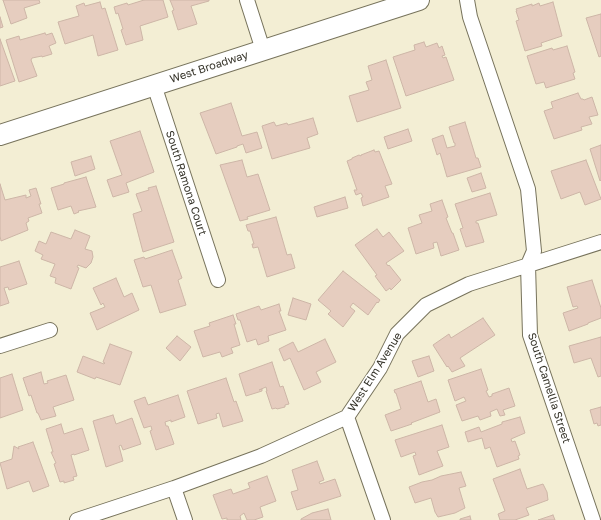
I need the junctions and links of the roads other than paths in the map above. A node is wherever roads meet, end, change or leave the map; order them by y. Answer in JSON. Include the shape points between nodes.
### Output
{"nodes":[{"id":1,"x":247,"y":0,"type":"edge"},
{"id":2,"x":419,"y":0,"type":"edge"},
{"id":3,"x":467,"y":0,"type":"edge"},
{"id":4,"x":263,"y":50,"type":"junction"},
{"id":5,"x":154,"y":85,"type":"junction"},
{"id":6,"x":0,"y":135,"type":"edge"},
{"id":7,"x":601,"y":242,"type":"edge"},
{"id":8,"x":528,"y":265,"type":"junction"},
{"id":9,"x":218,"y":280,"type":"dead end"},
{"id":10,"x":50,"y":330,"type":"dead end"},
{"id":11,"x":0,"y":346,"type":"edge"},
{"id":12,"x":347,"y":417,"type":"junction"},
{"id":13,"x":174,"y":488,"type":"junction"},
{"id":14,"x":77,"y":520,"type":"edge"},
{"id":15,"x":185,"y":520,"type":"edge"},
{"id":16,"x":383,"y":520,"type":"edge"},
{"id":17,"x":593,"y":520,"type":"edge"}],
"edges":[{"from":1,"to":4,"type":"street"},
{"from":2,"to":4,"type":"main road","name":"West Broadway"},
{"from":3,"to":8,"type":"street","name":"South Camellia Street","via":[[470,17],[528,189],[534,251]]},
{"from":4,"to":5,"type":"main road","name":"West Broadway"},
{"from":5,"to":6,"type":"main road","name":"West Broadway"},
{"from":5,"to":9,"type":"street","name":"South Ramona Court"},
{"from":7,"to":8,"type":"street","name":"West Elm Avenue"},
{"from":8,"to":12,"type":"street","name":"West Elm Avenue","via":[[469,284],[426,305],[397,334],[380,368]]},
{"from":8,"to":17,"type":"street","name":"South Camellia Street","via":[[530,336]]},
{"from":10,"to":11,"type":"street"},
{"from":12,"to":13,"type":"street","name":"West Elm Avenue","via":[[261,456]]},
{"from":12,"to":16,"type":"street"},
{"from":13,"to":14,"type":"street","name":"West Elm Avenue"},
{"from":13,"to":15,"type":"street"}]}
